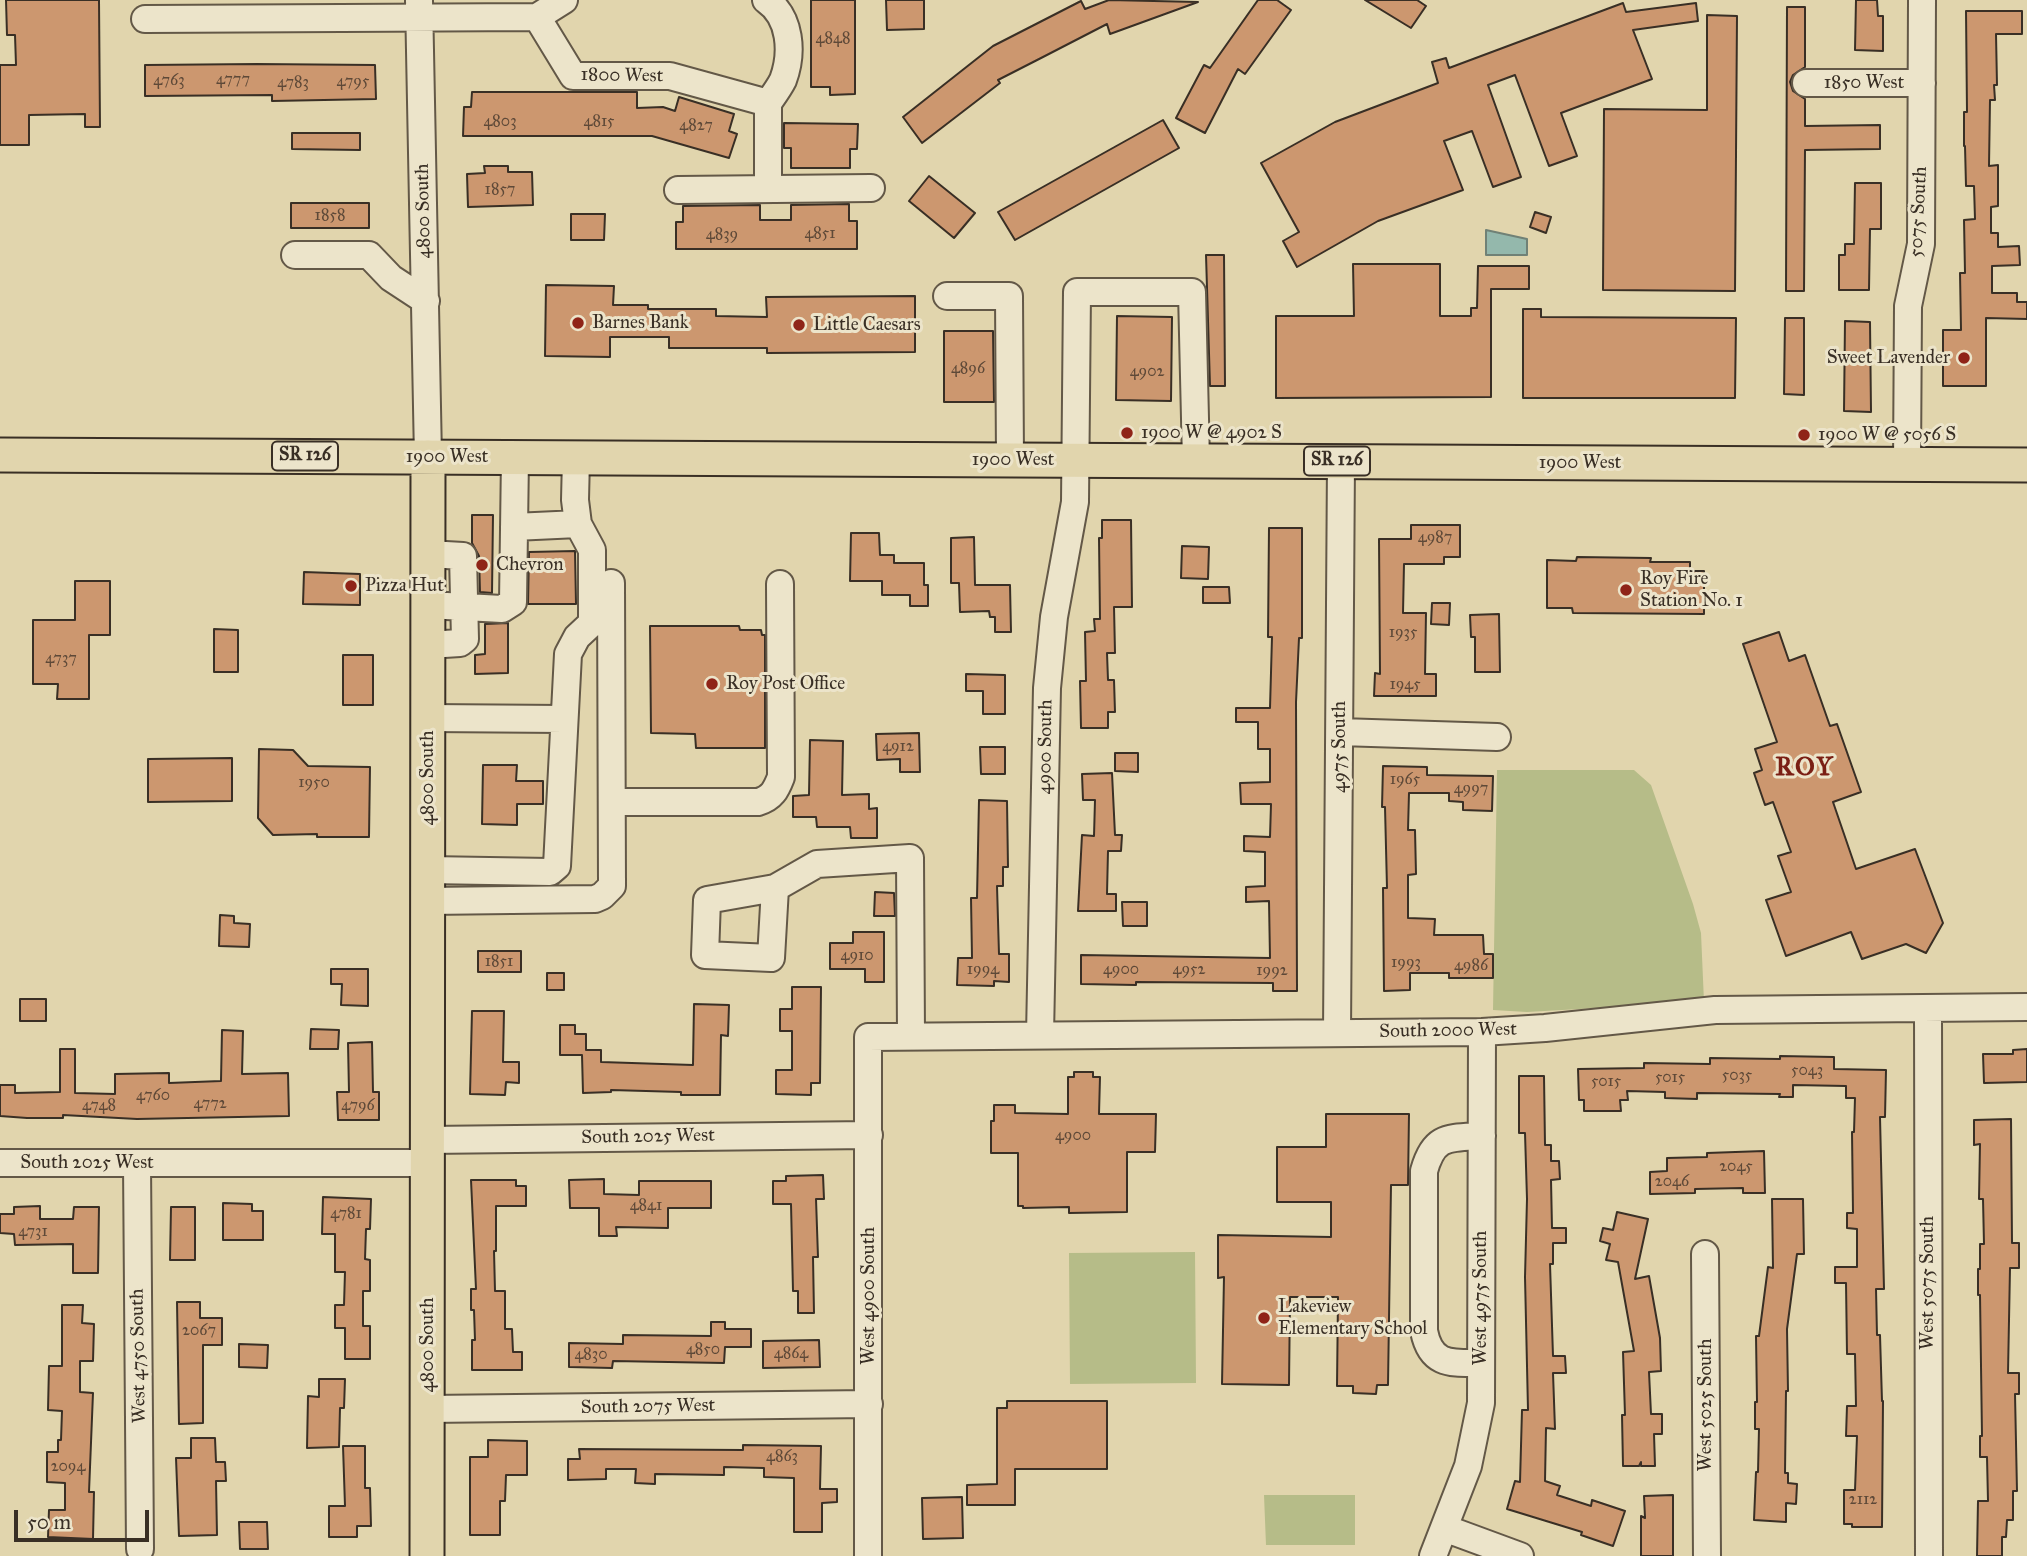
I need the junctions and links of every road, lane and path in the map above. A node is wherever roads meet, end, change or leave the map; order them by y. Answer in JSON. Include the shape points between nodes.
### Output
{"nodes":[{"id":1,"x":564,"y":0,"type":"edge"},
{"id":2,"x":766,"y":0,"type":"edge"},
{"id":3,"x":1922,"y":0,"type":"edge"},
{"id":4,"x":419,"y":8,"type":"edge"},
{"id":5,"x":537,"y":17,"type":"junction"},
{"id":6,"x":145,"y":19,"type":"dead end"},
{"id":7,"x":1806,"y":83,"type":"dead end"},
{"id":8,"x":1922,"y":83,"type":"junction"},
{"id":9,"x":768,"y":103,"type":"junction"},
{"id":10,"x":871,"y":188,"type":"dead end"},
{"id":11,"x":768,"y":189,"type":"junction"},
{"id":12,"x":678,"y":190,"type":"dead end"},
{"id":13,"x":296,"y":255,"type":"dead end"},
{"id":14,"x":947,"y":296,"type":"dead end"},
{"id":15,"x":426,"y":301,"type":"junction"},
{"id":16,"x":0,"y":454,"type":"edge"},
{"id":17,"x":428,"y":457,"type":"junction"},
{"id":18,"x":515,"y":457,"type":"junction"},
{"id":19,"x":576,"y":458,"type":"junction"},
{"id":20,"x":1010,"y":460,"type":"junction"},
{"id":21,"x":1076,"y":460,"type":"junction"},
{"id":22,"x":1196,"y":461,"type":"junction"},
{"id":23,"x":1341,"y":461,"type":"junction"},
{"id":24,"x":1907,"y":464,"type":"junction"},
{"id":25,"x":2027,"y":465,"type":"edge"},
{"id":26,"x":578,"y":524,"type":"junction"},
{"id":27,"x":514,"y":527,"type":"junction"},
{"id":28,"x":428,"y":554,"type":"junction"},
{"id":29,"x":611,"y":583,"type":"dead end"},
{"id":30,"x":780,"y":584,"type":"dead end"},
{"id":31,"x":428,"y":606,"type":"junction"},
{"id":32,"x":465,"y":607,"type":"junction"},
{"id":33,"x":428,"y":645,"type":"junction"},
{"id":34,"x":428,"y":719,"type":"junction"},
{"id":35,"x":564,"y":719,"type":"junction"},
{"id":36,"x":1340,"y":732,"type":"junction"},
{"id":37,"x":1497,"y":737,"type":"dead end"},
{"id":38,"x":612,"y":802,"type":"junction"},
{"id":39,"x":428,"y":885,"type":"junction"},
{"id":40,"x":775,"y":888,"type":"dead end"},
{"id":41,"x":2027,"y":1007,"type":"edge"},
{"id":42,"x":1927,"y":1009,"type":"junction"},
{"id":43,"x":1482,"y":1032,"type":"junction"},
{"id":44,"x":1336,"y":1033,"type":"junction"},
{"id":45,"x":1041,"y":1035,"type":"junction"},
{"id":46,"x":911,"y":1036,"type":"junction"},
{"id":47,"x":868,"y":1037,"type":"joint"},
{"id":48,"x":869,"y":1135,"type":"junction"},
{"id":49,"x":1482,"y":1136,"type":"junction"},
{"id":50,"x":427,"y":1152,"type":"junction"},
{"id":51,"x":0,"y":1163,"type":"edge"},
{"id":52,"x":137,"y":1163,"type":"junction"},
{"id":53,"x":1705,"y":1254,"type":"dead end"},
{"id":54,"x":1481,"y":1363,"type":"junction"},
{"id":55,"x":869,"y":1405,"type":"junction"},
{"id":56,"x":428,"y":1409,"type":"junction"},
{"id":57,"x":1444,"y":1528,"type":"junction"},
{"id":58,"x":140,"y":1549,"type":"dead end"},
{"id":59,"x":427,"y":1556,"type":"edge"},
{"id":60,"x":868,"y":1556,"type":"edge"},
{"id":61,"x":1433,"y":1556,"type":"edge"},
{"id":62,"x":1520,"y":1556,"type":"edge"},
{"id":63,"x":1707,"y":1556,"type":"edge"},
{"id":64,"x":1929,"y":1556,"type":"edge"}],
"edges":[{"from":1,"to":5,"type":"street"},
{"from":2,"to":9,"type":"street","via":[[775,6],[790,38],[783,79]]},
{"from":3,"to":8,"type":"street","name":"5075 South"},
{"from":4,"to":5,"type":"street"},
{"from":4,"to":6,"type":"street"},
{"from":4,"to":15,"type":"street","name":"4800 South"},
{"from":5,"to":9,"type":"street","name":"1800 West","via":[[573,76],[670,76]]},
{"from":7,"to":8,"type":"street","name":"1850 West"},
{"from":8,"to":24,"type":"street","name":"5075 South","via":[[1921,244],[1908,306]]},
{"from":9,"to":11,"type":"street"},
{"from":10,"to":11,"type":"street"},
{"from":11,"to":12,"type":"street"},
{"from":13,"to":15,"type":"street","via":[[369,255],[391,278]]},
{"from":14,"to":20,"type":"street","via":[[1010,296]]},
{"from":15,"to":17,"type":"street","name":"4800 South"},
{"from":16,"to":17,"type":"main road","name":"1900 West","number":"SR 126"},
{"from":17,"to":18,"type":"main road","name":"1900 West","number":"SR 126"},
{"from":17,"to":28,"type":"main road","name":"4800 South"},
{"from":18,"to":19,"type":"main road","name":"1900 West","number":"SR 126"},
{"from":18,"to":27,"type":"street"},
{"from":19,"to":20,"type":"main road","name":"1900 West","number":"SR 126"},
{"from":19,"to":26,"type":"street"},
{"from":20,"to":21,"type":"main road","name":"1900 West","number":"SR 126"},
{"from":21,"to":22,"type":"main road","name":"1900 West","number":"SR 126"},
{"from":21,"to":22,"type":"street","name":"4900 South","via":[[1077,292],[1192,292]]},
{"from":21,"to":45,"type":"street","name":"4900 South","via":[[1075,502],[1054,617],[1047,688]]},
{"from":22,"to":23,"type":"main road","name":"1900 West","number":"SR 126"},
{"from":23,"to":24,"type":"main road","name":"1900 West","number":"SR 126"},
{"from":23,"to":36,"type":"street","name":"4975 South"},
{"from":24,"to":25,"type":"main road","name":"1900 West","number":"SR 126"},
{"from":26,"to":27,"type":"street"},
{"from":26,"to":35,"type":"street","via":[[592,550],[592,623],[568,654]]},
{"from":27,"to":32,"type":"street","via":[[513,602],[502,609]]},
{"from":28,"to":31,"type":"main road","name":"4800 South"},
{"from":28,"to":32,"type":"street","via":[[463,556]]},
{"from":29,"to":38,"type":"street"},
{"from":30,"to":38,"type":"street","via":[[781,777],[776,790],[758,802]]},
{"from":31,"to":32,"type":"street"},
{"from":31,"to":33,"type":"main road","name":"4800 South"},
{"from":32,"to":33,"type":"street","via":[[463,642]]},
{"from":33,"to":34,"type":"main road","name":"4800 South"},
{"from":34,"to":35,"type":"street"},
{"from":34,"to":39,"type":"main road","name":"4800 South"},
{"from":35,"to":39,"type":"street","via":[[554,871]]},
{"from":36,"to":37,"type":"street"},
{"from":36,"to":44,"type":"street","name":"4975 South"},
{"from":38,"to":39,"type":"street","via":[[612,886],[602,896]]},
{"from":39,"to":50,"type":"main road","name":"4800 South"},
{"from":40,"to":46,"type":"street","via":[[817,864],[910,858]]},
{"from":41,"to":42,"type":"street","name":"South 2000 West"},
{"from":42,"to":43,"type":"street","name":"South 2000 West","via":[[1715,1010]]},
{"from":42,"to":64,"type":"street","name":"West 5075 South"},
{"from":43,"to":44,"type":"street","name":"South 2000 West"},
{"from":43,"to":49,"type":"street","name":"West 4975 South"},
{"from":44,"to":45,"type":"street","name":"South 2000 West"},
{"from":45,"to":46,"type":"street","name":"South 2000 West"},
{"from":46,"to":47,"type":"street","name":"South 2000 West"},
{"from":47,"to":48,"type":"street","name":"West 4900 South"},
{"from":48,"to":50,"type":"street","name":"South 2025 West"},
{"from":48,"to":55,"type":"street","name":"West 4900 South"},
{"from":49,"to":54,"type":"street","name":"West 4975 South"},
{"from":49,"to":54,"type":"street","via":[[1445,1138],[1434,1146],[1423,1171],[1426,1343],[1447,1362]]},
{"from":50,"to":52,"type":"street","name":"South 2025 West"},
{"from":50,"to":56,"type":"main road","name":"4800 South"},
{"from":51,"to":52,"type":"street","name":"South 2025 West"},
{"from":52,"to":58,"type":"street","name":"West 4750 South"},
{"from":53,"to":63,"type":"street","name":"West 5025 South"},
{"from":54,"to":57,"type":"street","name":"West 4975 South","via":[[1481,1403],[1468,1466]]},
{"from":55,"to":56,"type":"street","name":"South 2075 West"},
{"from":55,"to":60,"type":"street","name":"West 4900 South"},
{"from":56,"to":59,"type":"main road","name":"4800 South"},
{"from":57,"to":61,"type":"street","name":"West 4975 South"},
{"from":57,"to":62,"type":"street"}]}
